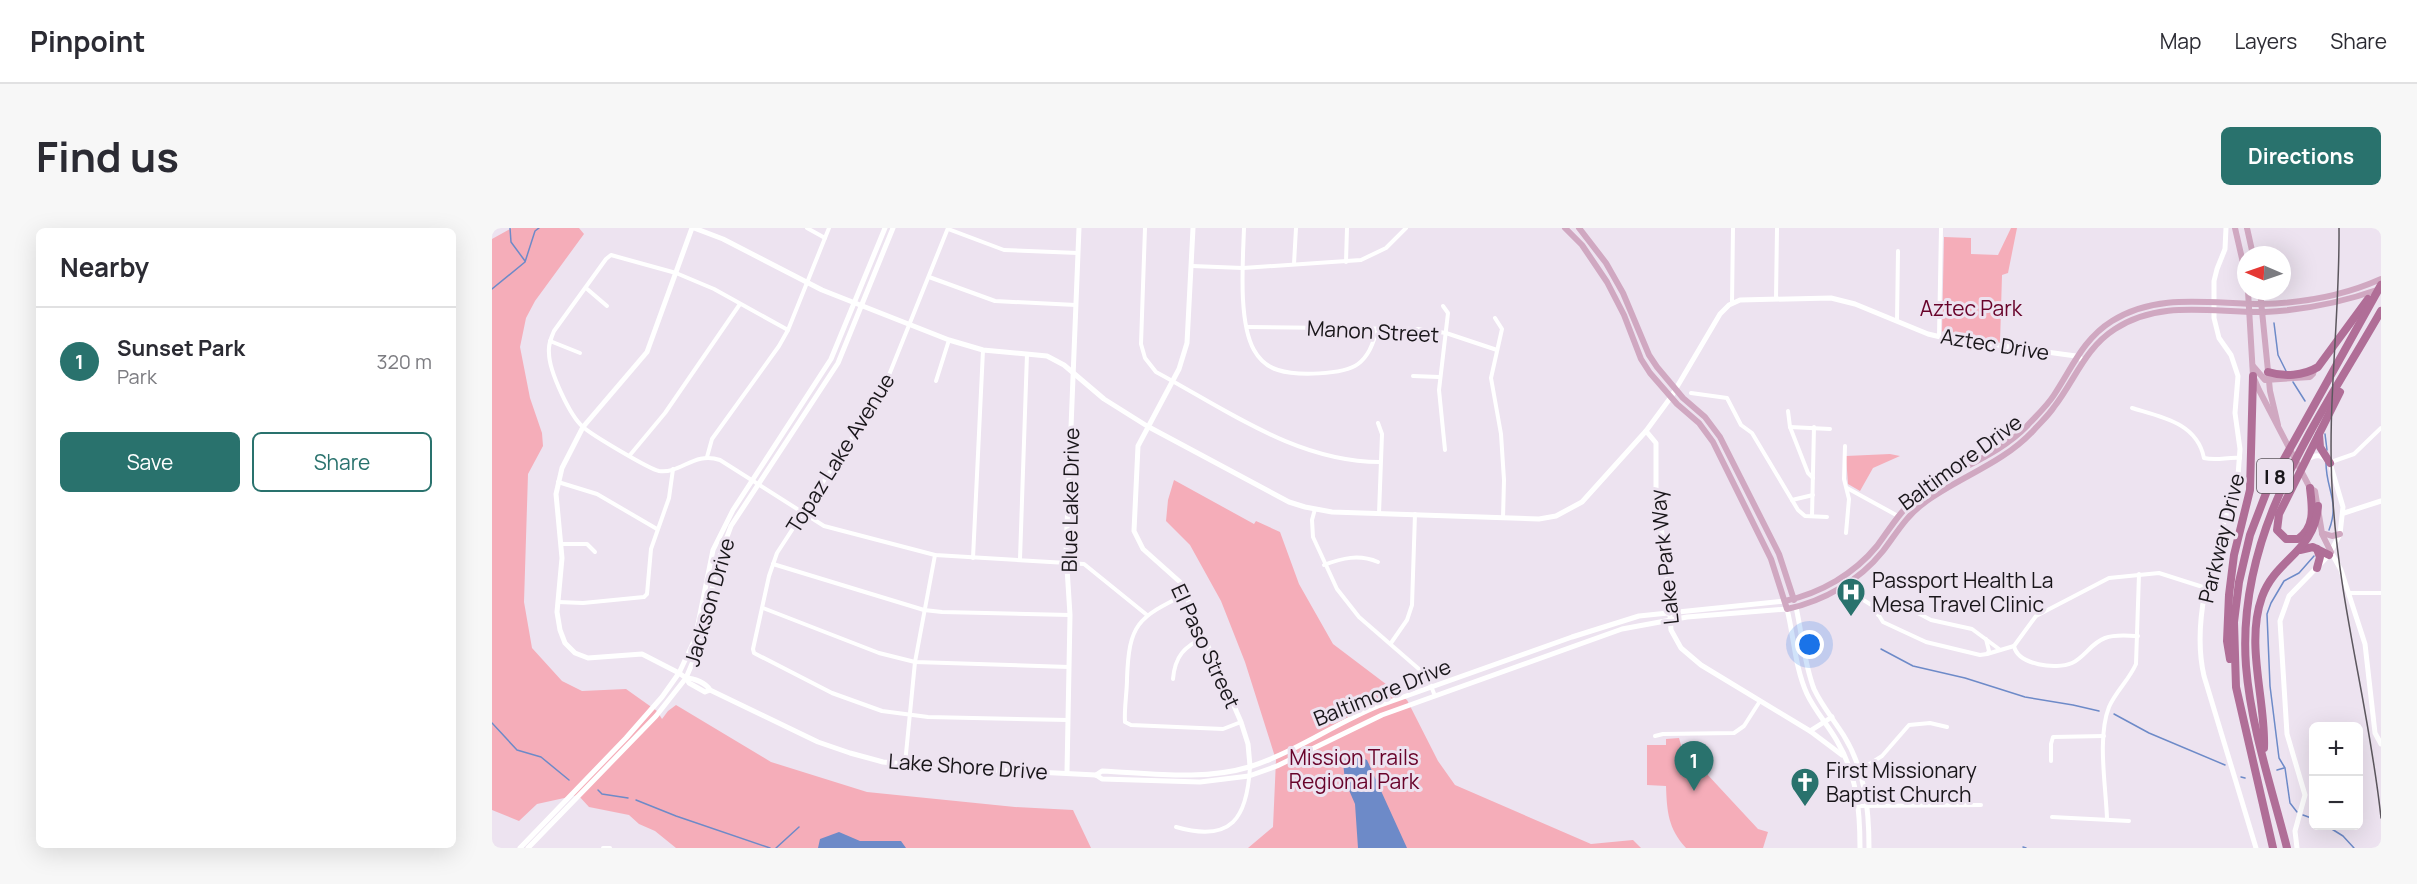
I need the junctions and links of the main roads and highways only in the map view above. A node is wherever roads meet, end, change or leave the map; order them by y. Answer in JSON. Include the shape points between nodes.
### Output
{"nodes":[{"id":1,"x":1565,"y":228,"type":"edge"},
{"id":2,"x":2235,"y":228,"type":"edge"},
{"id":3,"x":2247,"y":228,"type":"edge"},
{"id":4,"x":1581,"y":230,"type":"edge"},
{"id":5,"x":1576,"y":238,"type":"junction"},
{"id":6,"x":2239,"y":246,"type":"edge"},
{"id":7,"x":2251,"y":246,"type":"edge"},
{"id":8,"x":2381,"y":284,"type":"edge"},
{"id":9,"x":2341,"y":298,"type":"junction"},
{"id":10,"x":2250,"y":300,"type":"edge"},
{"id":11,"x":2261,"y":300,"type":"edge"},
{"id":12,"x":2250,"y":303,"type":"junction"},
{"id":13,"x":2262,"y":304,"type":"junction"},
{"id":14,"x":2250,"y":311,"type":"junction"},
{"id":15,"x":2381,"y":311,"type":"edge"},
{"id":16,"x":2262,"y":312,"type":"junction"},
{"id":17,"x":2381,"y":320,"type":"edge"},
{"id":18,"x":2362,"y":345,"type":"junction"},
{"id":19,"x":2355,"y":358,"type":"junction"},
{"id":20,"x":2253,"y":366,"type":"junction"},
{"id":21,"x":2253,"y":376,"type":"junction"},
{"id":22,"x":2268,"y":376,"type":"junction"},
{"id":23,"x":1673,"y":393,"type":"junction"},
{"id":24,"x":2055,"y":400,"type":"junction"},
{"id":25,"x":2278,"y":425,"type":"junction"},
{"id":26,"x":2319,"y":435,"type":"junction"},
{"id":27,"x":2330,"y":463,"type":"road end"},
{"id":28,"x":2310,"y":488,"type":"junction"},
{"id":29,"x":2318,"y":506,"type":"junction"},
{"id":30,"x":2322,"y":533,"type":"junction"},
{"id":31,"x":2340,"y":534,"type":"road end"},
{"id":32,"x":2316,"y":548,"type":"junction"},
{"id":33,"x":2296,"y":552,"type":"junction"},
{"id":34,"x":2331,"y":555,"type":"joint"},
{"id":35,"x":2317,"y":568,"type":"road end"},
{"id":36,"x":1794,"y":599,"type":"junction"},
{"id":37,"x":1785,"y":600,"type":"junction"},
{"id":38,"x":1796,"y":607,"type":"junction"},
{"id":39,"x":2236,"y":687,"type":"junction"},
{"id":40,"x":2264,"y":759,"type":"junction"},
{"id":41,"x":2273,"y":848,"type":"edge"},
{"id":42,"x":2287,"y":848,"type":"edge"}],
"edges":[{"from":1,"to":5,"type":"main road"},
{"from":2,"to":6,"type":"main road"},
{"from":3,"to":7,"type":"main road"},
{"from":4,"to":5,"type":"main road"},
{"from":4,"to":23,"type":"main road","via":[[1619,286],[1649,355]]},
{"from":5,"to":23,"type":"main road","via":[[1615,297],[1641,359]]},
{"from":8,"to":9,"type":"main road","name":"Baltimore Drive","via":[[2366,286]]},
{"from":8,"to":9,"type":"main road","name":"Baltimore Drive","via":[[2359,296]]},
{"from":8,"to":22,"type":"highway","via":[[2314,370]]},
{"from":8,"to":39,"type":"highway","number":"I 8","via":[[2268,488],[2250,535],[2235,613]]},
{"from":9,"to":13,"type":"main road","name":"Baltimore Drive"},
{"from":9,"to":16,"type":"main road","name":"Baltimore Drive","via":[[2307,308]]},
{"from":10,"to":12,"type":"main road"},
{"from":11,"to":13,"type":"main road"},
{"from":12,"to":13,"type":"main road","name":"Baltimore Drive"},
{"from":12,"to":14,"type":"main road"},
{"from":12,"to":24,"type":"main road","name":"Baltimore Drive","via":[[2169,301],[2126,312],[2092,336],[2076,356]]},
{"from":13,"to":16,"type":"main road"},
{"from":14,"to":16,"type":"main road","name":"Baltimore Drive"},
{"from":14,"to":20,"type":"main road"},
{"from":14,"to":24,"type":"main road","name":"Baltimore Drive","via":[[2167,310],[2131,320],[2100,340]]},
{"from":15,"to":18,"type":"highway","number":"I 8"},
{"from":16,"to":22,"type":"main road"},
{"from":17,"to":18,"type":"highway"},
{"from":18,"to":19,"type":"highway","number":"I 8"},
{"from":19,"to":26,"type":"highway"},
{"from":19,"to":40,"type":"highway","number":"I 8","via":[[2277,497],[2254,568],[2246,664]]},
{"from":20,"to":21,"type":"main road"},
{"from":20,"to":22,"type":"main road","via":[[2261,377]]},
{"from":21,"to":25,"type":"main road"},
{"from":21,"to":39,"type":"highway","via":[[2250,490],[2234,555],[2227,626]]},
{"from":22,"to":25,"type":"main road"},
{"from":23,"to":36,"type":"main road","via":[[1705,417],[1720,437],[1779,554]]},
{"from":23,"to":37,"type":"main road","via":[[1713,442],[1761,535]]},
{"from":24,"to":36,"type":"main road","name":"Baltimore Drive","via":[[2010,441],[1921,494],[1860,564],[1841,578]]},
{"from":24,"to":38,"type":"main road","name":"Baltimore Drive","via":[[2012,451],[1915,509],[1882,552],[1846,585]]},
{"from":25,"to":28,"type":"main road"},
{"from":26,"to":27,"type":"highway","via":[[2320,447]]},
{"from":26,"to":28,"type":"highway","via":[[2277,519],[2277,530],[2284,538],[2296,540],[2307,530],[2313,511]]},
{"from":28,"to":29,"type":"main road","via":[[2315,491]]},
{"from":29,"to":30,"type":"main road"},
{"from":29,"to":33,"type":"highway","via":[[2313,532]]},
{"from":30,"to":31,"type":"main road"},
{"from":30,"to":34,"type":"main road"},
{"from":32,"to":33,"type":"highway"},
{"from":32,"to":34,"type":"highway"},
{"from":32,"to":35,"type":"highway","via":[[2320,558]]},
{"from":33,"to":40,"type":"highway","via":[[2267,585],[2258,613],[2257,676],[2265,735]]},
{"from":36,"to":37,"type":"main road","name":"Baltimore Drive"},
{"from":36,"to":38,"type":"main road"},
{"from":37,"to":38,"type":"main road","name":"Baltimore Drive","via":[[1787,609]]},
{"from":39,"to":41,"type":"highway","number":"I 8"},
{"from":40,"to":42,"type":"highway","number":"I 8"}]}
